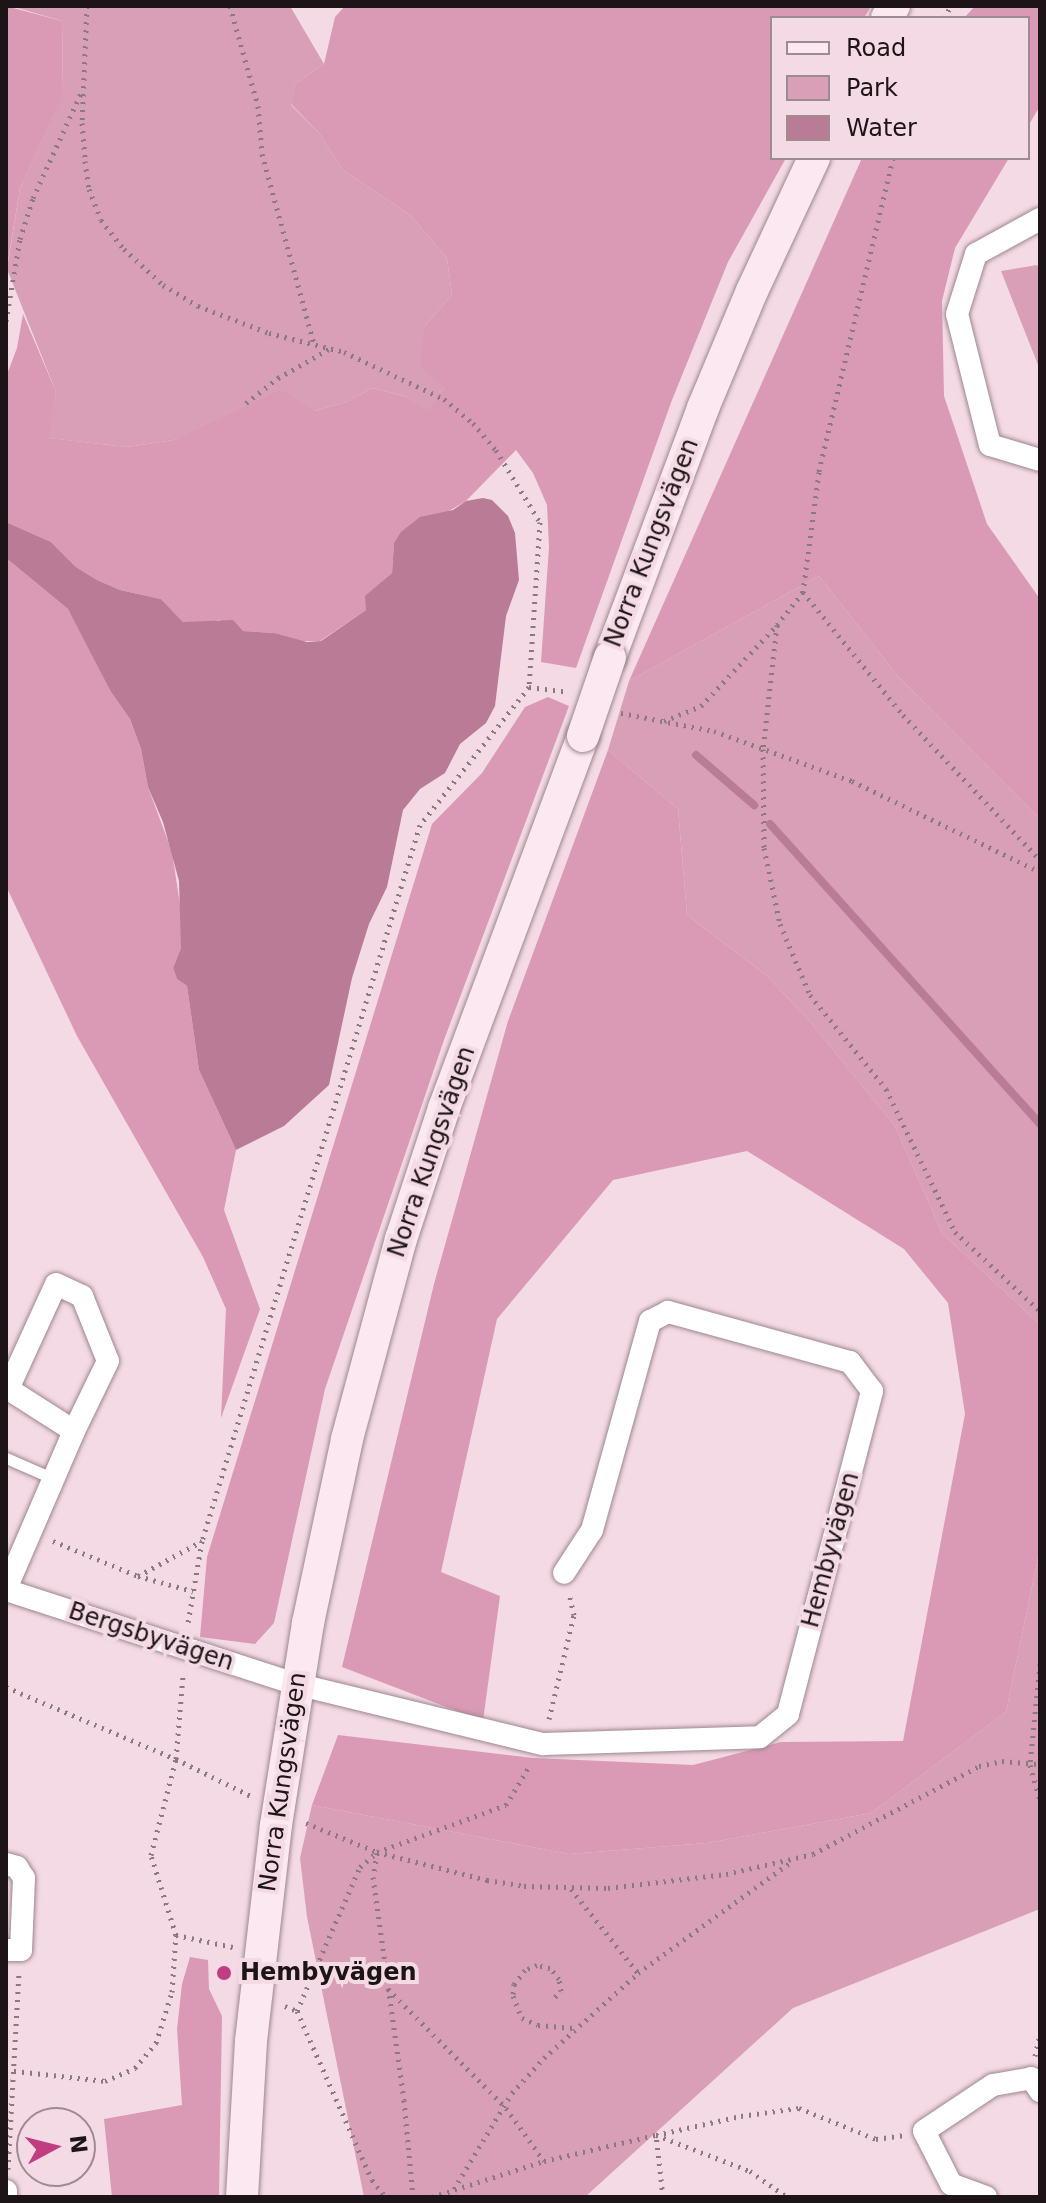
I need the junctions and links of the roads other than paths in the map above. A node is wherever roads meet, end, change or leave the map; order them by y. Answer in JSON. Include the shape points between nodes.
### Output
{"nodes":[{"id":1,"x":813,"y":160,"type":"edge"},
{"id":2,"x":1040,"y":219,"type":"edge"},
{"id":3,"x":1040,"y":460,"type":"edge"},
{"id":4,"x":74,"y":1431,"type":"junction"},
{"id":5,"x":6,"y":1458,"type":"edge"},
{"id":6,"x":54,"y":1479,"type":"junction"},
{"id":7,"x":564,"y":1573,"type":"dead end"},
{"id":8,"x":6,"y":1590,"type":"edge"},
{"id":9,"x":296,"y":1684,"type":"junction"},
{"id":10,"x":6,"y":1864,"type":"edge"},
{"id":11,"x":13,"y":1950,"type":"edge"},
{"id":12,"x":1040,"y":2091,"type":"edge"},
{"id":13,"x":242,"y":2197,"type":"edge"},
{"id":14,"x":986,"y":2197,"type":"edge"}],
"edges":[{"from":1,"to":9,"type":"main road","name":"Norra Kungsvägen","bridge":true,"via":[[721,364],[444,1108],[401,1239],[347,1439]]},
{"from":2,"to":3,"type":"street","via":[[976,254],[957,314],[990,445]]},
{"from":4,"to":4,"type":"street","via":[[108,1361],[82,1296],[56,1284],[8,1389]]},
{"from":4,"to":6,"type":"street"},
{"from":5,"to":6,"type":"lane"},
{"from":6,"to":8,"type":"street"},
{"from":7,"to":9,"type":"street","name":"Hembyvägen","via":[[592,1530],[650,1321],[668,1312],[850,1362],[872,1391],[788,1714],[760,1737],[543,1744]]},
{"from":8,"to":9,"type":"street","name":"Bergsbyvägen"},
{"from":9,"to":13,"type":"main road","name":"Norra Kungsvägen","via":[[260,1952]]},
{"from":10,"to":11,"type":"street","via":[[17,1867],[24,1878]]},
{"from":12,"to":14,"type":"street","via":[[1031,2078],[993,2085],[924,2131],[951,2184]]}]}
